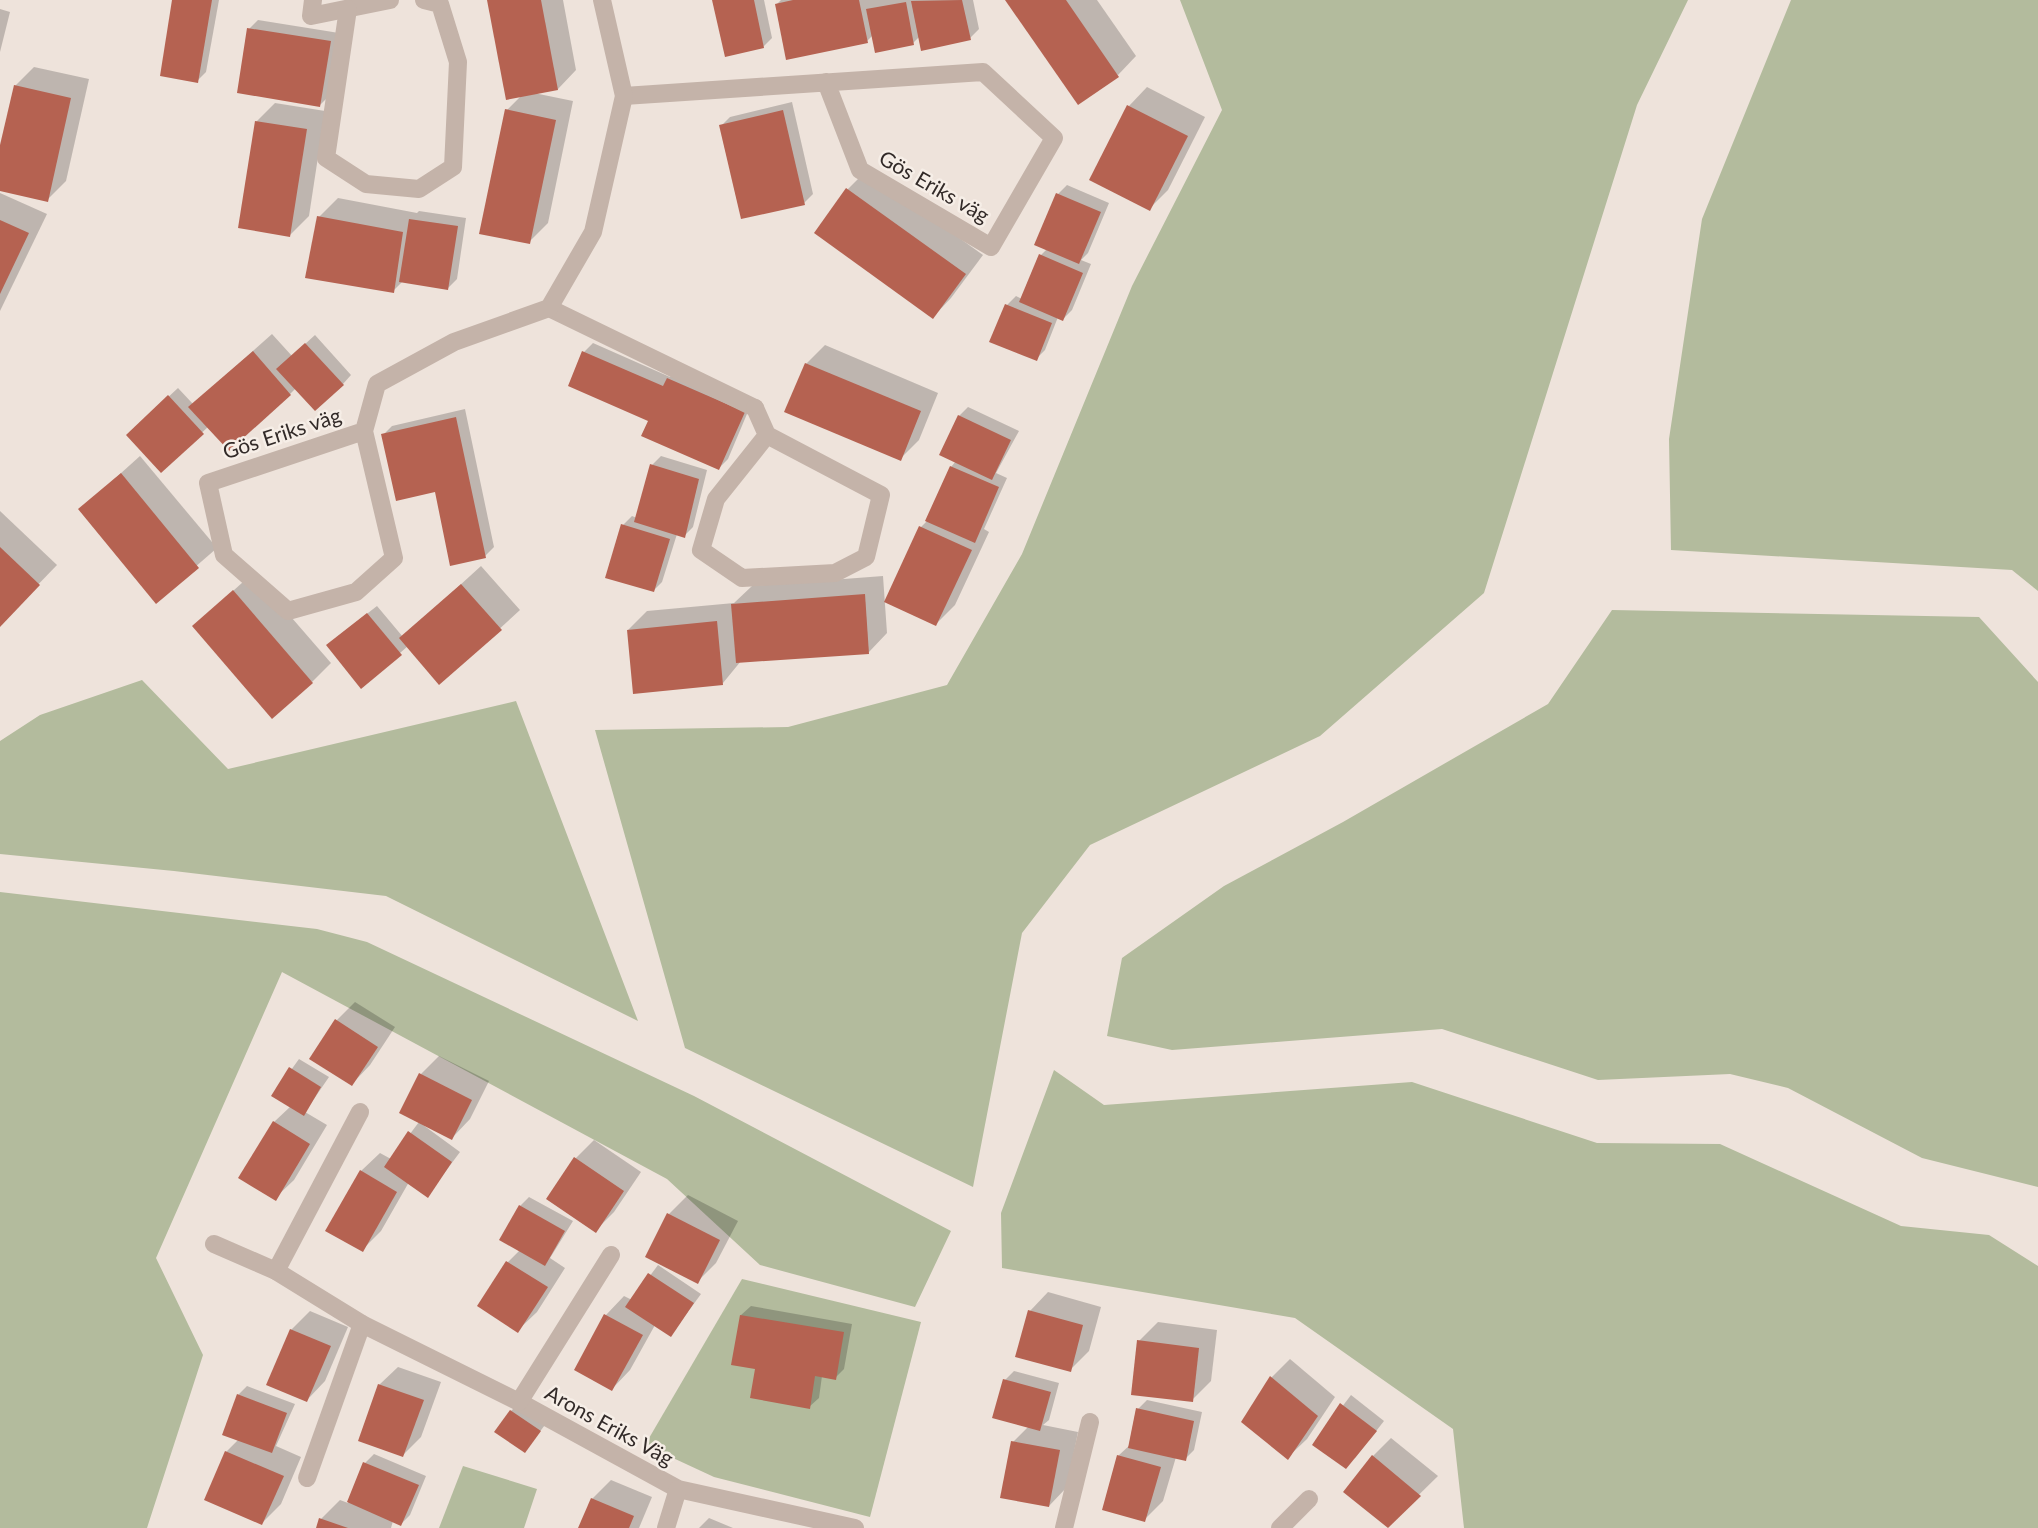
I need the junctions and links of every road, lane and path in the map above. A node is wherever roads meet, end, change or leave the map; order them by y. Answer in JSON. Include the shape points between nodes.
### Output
{"nodes":[{"id":1,"x":313,"y":0,"type":"edge"},
{"id":2,"x":390,"y":0,"type":"edge"},
{"id":3,"x":424,"y":0,"type":"edge"},
{"id":4,"x":602,"y":0,"type":"edge"},
{"id":5,"x":348,"y":9,"type":"junction"},
{"id":6,"x":825,"y":82,"type":"junction"},
{"id":7,"x":624,"y":96,"type":"junction"},
{"id":8,"x":549,"y":308,"type":"junction"},
{"id":9,"x":364,"y":430,"type":"junction"},
{"id":10,"x":767,"y":435,"type":"junction"},
{"id":11,"x":360,"y":1112,"type":"dead end"},
{"id":12,"x":214,"y":1244,"type":"dead end"},
{"id":13,"x":611,"y":1255,"type":"dead end"},
{"id":14,"x":275,"y":1271,"type":"junction"},
{"id":15,"x":362,"y":1324,"type":"junction"},
{"id":16,"x":519,"y":1402,"type":"junction"},
{"id":17,"x":1090,"y":1422,"type":"dead end"},
{"id":18,"x":307,"y":1478,"type":"dead end"},
{"id":19,"x":678,"y":1489,"type":"junction"},
{"id":20,"x":1309,"y":1499,"type":"dead end"},
{"id":21,"x":666,"y":1528,"type":"edge"},
{"id":22,"x":855,"y":1528,"type":"edge"},
{"id":23,"x":1064,"y":1528,"type":"edge"},
{"id":24,"x":1280,"y":1528,"type":"edge"}],
"edges":[{"from":1,"to":5,"type":"street","via":[[311,16]]},
{"from":2,"to":5,"type":"street"},
{"from":3,"to":5,"type":"street","via":[[440,4],[458,62],[453,167],[419,189],[366,184],[326,158]]},
{"from":4,"to":7,"type":"street"},
{"from":6,"to":6,"type":"street","name":"Gös Eriks väg","via":[[984,72],[1054,138],[991,247],[860,170]]},
{"from":6,"to":7,"type":"street","name":"Gös Eriks väg"},
{"from":7,"to":8,"type":"street","via":[[593,232]]},
{"from":8,"to":9,"type":"street","name":"Gös Eriks väg","via":[[454,342],[377,384]]},
{"from":8,"to":10,"type":"street","via":[[755,408]]},
{"from":9,"to":9,"type":"street","name":"Gös Eriks väg","via":[[208,483],[224,555],[288,611],[356,592],[394,558]]},
{"from":10,"to":10,"type":"street","via":[[881,495],[866,557],[835,573],[743,578],[701,550],[716,499]]},
{"from":11,"to":14,"type":"street"},
{"from":12,"to":14,"type":"street","name":"Arons Eriks Väg"},
{"from":13,"to":16,"type":"street","name":"Arons Eriks Väg"},
{"from":14,"to":15,"type":"street","name":"Arons Eriks Väg"},
{"from":15,"to":16,"type":"street","name":"Arons Eriks Väg"},
{"from":15,"to":18,"type":"street"},
{"from":16,"to":19,"type":"street","name":"Arons Eriks Väg"},
{"from":17,"to":23,"type":"street"},
{"from":19,"to":21,"type":"street","name":"Arons Eriks Väg"},
{"from":19,"to":22,"type":"street","name":"Arons Eriks Väg"},
{"from":20,"to":24,"type":"street"}]}
